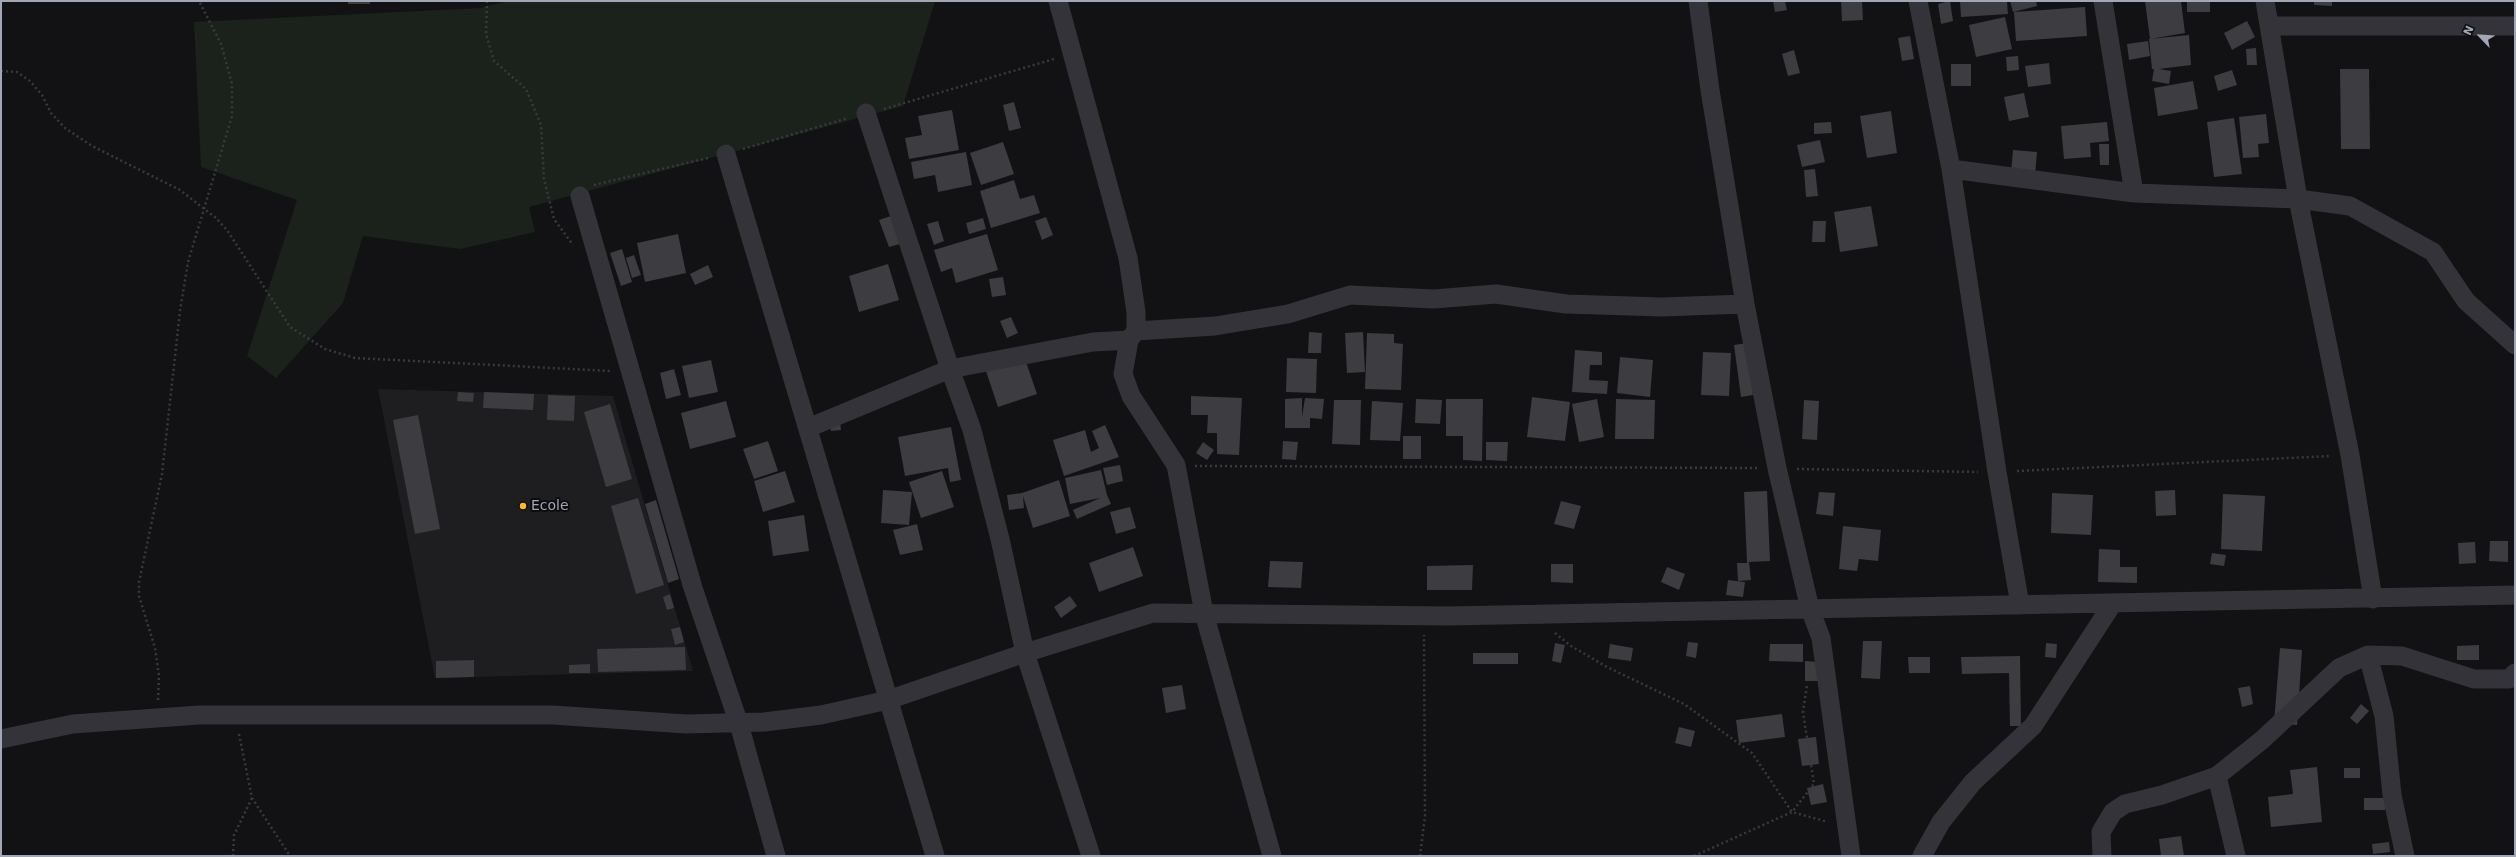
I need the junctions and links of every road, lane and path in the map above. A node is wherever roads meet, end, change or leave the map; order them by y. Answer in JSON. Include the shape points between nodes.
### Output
{"nodes":[{"id":1,"x":199,"y":1,"type":"edge"},
{"id":2,"x":487,"y":1,"type":"edge"},
{"id":3,"x":1058,"y":1,"type":"edge"},
{"id":4,"x":1698,"y":1,"type":"edge"},
{"id":5,"x":1918,"y":1,"type":"edge"},
{"id":6,"x":2103,"y":1,"type":"edge"},
{"id":7,"x":2265,"y":1,"type":"edge"},
{"id":8,"x":2269,"y":26,"type":"junction"},
{"id":9,"x":2515,"y":26,"type":"edge"},
{"id":10,"x":1073,"y":53,"type":"junction"},
{"id":11,"x":1,"y":71,"type":"edge"},
{"id":12,"x":866,"y":113,"type":"junction"},
{"id":13,"x":726,"y":154,"type":"junction"},
{"id":14,"x":1950,"y":169,"type":"junction"},
{"id":15,"x":2134,"y":193,"type":"junction"},
{"id":16,"x":580,"y":196,"type":"joint"},
{"id":17,"x":2298,"y":199,"type":"junction"},
{"id":18,"x":205,"y":209,"type":"junction"},
{"id":19,"x":576,"y":249,"type":"dead end"},
{"id":20,"x":1745,"y":304,"type":"junction"},
{"id":21,"x":1132,"y":336,"type":"junction"},
{"id":22,"x":2515,"y":345,"type":"edge"},
{"id":23,"x":950,"y":369,"type":"junction"},
{"id":24,"x":631,"y":373,"type":"junction"},
{"id":25,"x":808,"y":428,"type":"junction"},
{"id":26,"x":2515,"y":595,"type":"edge"},
{"id":27,"x":2373,"y":599,"type":"junction"},
{"id":28,"x":2113,"y":603,"type":"junction"},
{"id":29,"x":2020,"y":605,"type":"junction"},
{"id":30,"x":1810,"y":609,"type":"junction"},
{"id":31,"x":1204,"y":613,"type":"junction"},
{"id":32,"x":1424,"y":616,"type":"junction"},
{"id":33,"x":1554,"y":632,"type":"dead end"},
{"id":34,"x":1025,"y":653,"type":"junction"},
{"id":35,"x":2368,"y":655,"type":"junction"},
{"id":36,"x":2515,"y":673,"type":"edge"},
{"id":37,"x":1808,"y":681,"type":"dead end"},
{"id":38,"x":888,"y":700,"type":"junction"},
{"id":39,"x":234,"y":714,"type":"junction"},
{"id":40,"x":157,"y":718,"type":"junction"},
{"id":41,"x":739,"y":724,"type":"junction"},
{"id":42,"x":1,"y":739,"type":"edge"},
{"id":43,"x":2217,"y":776,"type":"junction"},
{"id":44,"x":252,"y":798,"type":"junction"},
{"id":45,"x":1792,"y":812,"type":"junction"},
{"id":46,"x":1845,"y":827,"type":"junction"},
{"id":47,"x":233,"y":856,"type":"edge"},
{"id":48,"x":290,"y":856,"type":"edge"},
{"id":49,"x":776,"y":856,"type":"edge"},
{"id":50,"x":935,"y":856,"type":"edge"},
{"id":51,"x":1091,"y":856,"type":"edge"},
{"id":52,"x":1272,"y":856,"type":"edge"},
{"id":53,"x":1420,"y":856,"type":"edge"},
{"id":54,"x":1694,"y":856,"type":"edge"},
{"id":55,"x":1851,"y":856,"type":"edge"},
{"id":56,"x":1922,"y":856,"type":"edge"},
{"id":57,"x":2102,"y":856,"type":"edge"},
{"id":58,"x":2236,"y":856,"type":"edge"},
{"id":59,"x":2405,"y":856,"type":"edge"}],
"edges":[{"from":1,"to":18,"type":"path","via":[[221,44],[232,84],[232,116]]},
{"from":2,"to":19,"type":"path","via":[[486,34],[494,61],[526,89],[541,125],[544,179],[554,219]]},
{"from":3,"to":10,"type":"street"},
{"from":4,"to":20,"type":"street"},
{"from":5,"to":14,"type":"street"},
{"from":6,"to":15,"type":"street"},
{"from":7,"to":8,"type":"street"},
{"from":8,"to":9,"type":"street"},
{"from":8,"to":17,"type":"street"},
{"from":10,"to":12,"type":"path","via":[[906,104]]},
{"from":10,"to":21,"type":"street","via":[[1128,258],[1136,312]]},
{"from":11,"to":18,"type":"path","via":[[17,72],[30,81],[42,95],[51,113],[70,132],[92,146],[180,190]]},
{"from":12,"to":13,"type":"path"},
{"from":12,"to":23,"type":"street"},
{"from":13,"to":16,"type":"path","via":[[582,188]]},
{"from":13,"to":25,"type":"street"},
{"from":14,"to":15,"type":"street"},
{"from":14,"to":29,"type":"street"},
{"from":15,"to":17,"type":"street"},
{"from":16,"to":24,"type":"street"},
{"from":17,"to":22,"type":"street","via":[[2350,206],[2433,252],[2466,300]]},
{"from":17,"to":27,"type":"street","via":[[2350,455]]},
{"from":18,"to":24,"type":"path","via":[[227,230],[290,327],[325,349],[355,358]]},
{"from":18,"to":40,"type":"path","via":[[188,262],[162,474],[138,582],[139,596],[155,648],[159,676]]},
{"from":20,"to":21,"type":"street","via":[[1662,307],[1566,304],[1496,294],[1434,299],[1350,295],[1288,314]]},
{"from":20,"to":30,"type":"street","via":[[1777,468]]},
{"from":21,"to":23,"type":"street"},
{"from":21,"to":31,"type":"street","via":[[1123,374],[1131,396],[1176,465]]},
{"from":23,"to":25,"type":"street"},
{"from":23,"to":34,"type":"street","via":[[972,430],[1000,539]]},
{"from":24,"to":41,"type":"street","via":[[693,588]]},
{"from":25,"to":38,"type":"street"},
{"from":26,"to":27,"type":"street"},
{"from":27,"to":28,"type":"street"},
{"from":28,"to":29,"type":"street"},
{"from":28,"to":56,"type":"street","via":[[2033,726],[1973,782],[1941,822]]},
{"from":29,"to":30,"type":"street"},
{"from":30,"to":32,"type":"street"},
{"from":30,"to":46,"type":"street","via":[[1821,638]]},
{"from":31,"to":32,"type":"street"},
{"from":31,"to":34,"type":"street","via":[[1154,613]]},
{"from":31,"to":52,"type":"street"},
{"from":32,"to":53,"type":"path","via":[[1425,816]]},
{"from":33,"to":45,"type":"path","via":[[1571,646],[1607,667],[1684,704],[1752,753]]},
{"from":34,"to":38,"type":"street"},
{"from":34,"to":51,"type":"street"},
{"from":35,"to":36,"type":"street","via":[[2402,656],[2474,679],[2509,679]]},
{"from":35,"to":43,"type":"street","via":[[2339,668],[2262,740]]},
{"from":35,"to":59,"type":"street","via":[[2384,716],[2392,795]]},
{"from":37,"to":45,"type":"path","via":[[1803,712],[1814,784]]},
{"from":38,"to":41,"type":"street","via":[[821,715]]},
{"from":38,"to":50,"type":"street"},
{"from":39,"to":40,"type":"street"},
{"from":39,"to":41,"type":"street","via":[[553,715],[686,724]]},
{"from":39,"to":44,"type":"path"},
{"from":40,"to":42,"type":"street","via":[[73,724]]},
{"from":41,"to":49,"type":"street"},
{"from":43,"to":57,"type":"street","via":[[2162,795],[2125,804],[2113,812],[2101,832]]},
{"from":43,"to":58,"type":"street"},
{"from":44,"to":47,"type":"path","via":[[234,835]]},
{"from":44,"to":48,"type":"path"},
{"from":45,"to":46,"type":"path"},
{"from":45,"to":54,"type":"path"},
{"from":46,"to":55,"type":"street"}]}
